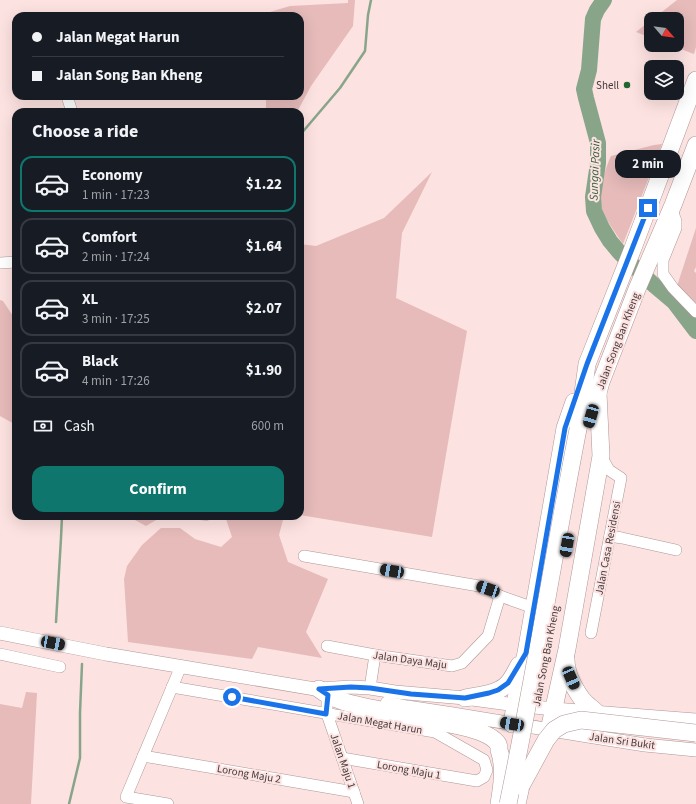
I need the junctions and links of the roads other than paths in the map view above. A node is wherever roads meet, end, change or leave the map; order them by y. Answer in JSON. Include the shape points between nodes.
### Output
{"nodes":[{"id":1,"x":696,"y":80,"type":"edge"},
{"id":2,"x":696,"y":145,"type":"edge"},
{"id":3,"x":673,"y":205,"type":"junction"},
{"id":4,"x":12,"y":262,"type":"edge"},
{"id":5,"x":0,"y":263,"type":"edge"},
{"id":6,"x":696,"y":312,"type":"edge"},
{"id":7,"x":587,"y":364,"type":"junction"},
{"id":8,"x":598,"y":393,"type":"junction"},
{"id":9,"x":583,"y":428,"type":"junction"},
{"id":10,"x":602,"y":468,"type":"junction"},
{"id":11,"x":610,"y":536,"type":"junction"},
{"id":12,"x":676,"y":550,"type":"dead end"},
{"id":13,"x":304,"y":556,"type":"dead end"},
{"id":14,"x":500,"y":596,"type":"junction"},
{"id":15,"x":534,"y":608,"type":"junction"},
{"id":16,"x":0,"y":633,"type":"edge"},
{"id":17,"x":591,"y":633,"type":"dead end"},
{"id":18,"x":327,"y":646,"type":"dead end"},
{"id":19,"x":567,"y":649,"type":"junction"},
{"id":20,"x":526,"y":653,"type":"junction"},
{"id":21,"x":0,"y":654,"type":"edge"},
{"id":22,"x":375,"y":655,"type":"junction"},
{"id":23,"x":181,"y":666,"type":"junction"},
{"id":24,"x":60,"y":667,"type":"dead end"},
{"id":25,"x":172,"y":687,"type":"junction"},
{"id":26,"x":370,"y":688,"type":"junction"},
{"id":27,"x":323,"y":692,"type":"junction"},
{"id":28,"x":465,"y":698,"type":"junction"},
{"id":29,"x":515,"y":705,"type":"junction"},
{"id":30,"x":554,"y":709,"type":"junction"},
{"id":31,"x":596,"y":712,"type":"junction"},
{"id":32,"x":326,"y":714,"type":"junction"},
{"id":33,"x":696,"y":720,"type":"edge"},
{"id":34,"x":512,"y":724,"type":"junction"},
{"id":35,"x":549,"y":730,"type":"junction"},
{"id":36,"x":696,"y":733,"type":"edge"},
{"id":37,"x":696,"y":750,"type":"edge"},
{"id":38,"x":143,"y":756,"type":"junction"},
{"id":39,"x":342,"y":758,"type":"junction"},
{"id":40,"x":477,"y":781,"type":"joint"},
{"id":41,"x":521,"y":786,"type":"junction"},
{"id":42,"x":354,"y":792,"type":"junction"},
{"id":43,"x":168,"y":804,"type":"edge"},
{"id":44,"x":358,"y":804,"type":"edge"},
{"id":45,"x":499,"y":804,"type":"edge"},
{"id":46,"x":508,"y":804,"type":"edge"},
{"id":47,"x":517,"y":804,"type":"edge"}],
"edges":[{"from":1,"to":7,"type":"main road","name":"Jalan Song Ban Kheng"},
{"from":2,"to":3,"type":"main road","name":"Jalan Song Ban Kheng"},
{"from":3,"to":6,"type":"street","via":[[676,228],[663,260],[663,274]]},
{"from":3,"to":8,"type":"main road","name":"Jalan Song Ban Kheng","via":[[637,289]]},
{"from":4,"to":5,"type":"street"},
{"from":7,"to":9,"type":"main road","name":"Jalan Song Ban Kheng"},
{"from":7,"to":15,"type":"main road","via":[[565,428]]},
{"from":8,"to":9,"type":"main road","name":"Jalan Song Ban Kheng"},
{"from":8,"to":10,"type":"main road"},
{"from":9,"to":41,"type":"main road","name":"Jalan Song Ban Kheng","bridge":true,"via":[[548,649]]},
{"from":9,"to":46,"type":"main road","name":"Jalan Song Ban Kheng","bridge":true},
{"from":10,"to":11,"type":"street","name":"Jalan Casa Residensi","via":[[621,478]]},
{"from":10,"to":19,"type":"main road"},
{"from":11,"to":12,"type":"street"},
{"from":11,"to":17,"type":"street","name":"Jalan Casa Residensi"},
{"from":13,"to":14,"type":"street","via":[[479,586]]},
{"from":14,"to":15,"type":"street"},
{"from":14,"to":22,"type":"street","name":"Jalan Daya Maju","via":[[488,636],[462,663],[452,666]]},
{"from":15,"to":20,"type":"main road"},
{"from":16,"to":23,"type":"street","name":"Jalan Megat Harun"},
{"from":18,"to":22,"type":"street","name":"Jalan Daya Maju"},
{"from":19,"to":30,"type":"main road"},
{"from":19,"to":31,"type":"main road","via":[[566,666],[575,689]]},
{"from":20,"to":28,"type":"main road","via":[[508,683],[498,690]]},
{"from":20,"to":29,"type":"main road"},
{"from":21,"to":24,"type":"street"},
{"from":22,"to":26,"type":"street"},
{"from":23,"to":25,"type":"street"},
{"from":23,"to":27,"type":"street","name":"Jalan Megat Harun"},
{"from":25,"to":32,"type":"street","name":"Jalan Megat Harun"},
{"from":25,"to":38,"type":"street"},
{"from":26,"to":27,"type":"street","name":"Jalan Megat Harun","via":[[351,687]]},
{"from":26,"to":28,"type":"street","name":"Jalan Megat Harun"},
{"from":27,"to":32,"type":"street","name":"Jalan Maju 1"},
{"from":27,"to":34,"type":"street","name":"Jalan Megat Harun"},
{"from":27,"to":45,"type":"main road","via":[[335,699],[477,730],[489,736],[498,744],[502,757]]},
{"from":28,"to":29,"type":"street","name":"Jalan Megat Harun"},
{"from":29,"to":30,"type":"street","name":"Jalan Megat Harun"},
{"from":29,"to":34,"type":"main road"},
{"from":30,"to":31,"type":"street"},
{"from":30,"to":35,"type":"main road"},
{"from":31,"to":33,"type":"street"},
{"from":32,"to":39,"type":"street","name":"Jalan Maju 1"},
{"from":32,"to":40,"type":"street","name":"Jalan Megat Harun","via":[[435,732],[484,760],[487,770],[484,777]]},
{"from":34,"to":35,"type":"street","name":"Jalan Megat Harun"},
{"from":35,"to":37,"type":"street","name":"Jalan Sri Bukit"},
{"from":36,"to":41,"type":"main road","bridge":true,"via":[[581,720],[564,724],[554,730],[546,740]]},
{"from":38,"to":42,"type":"street","name":"Lorong Maju 2"},
{"from":38,"to":43,"type":"street","via":[[126,797]]},
{"from":39,"to":40,"type":"street","name":"Lorong Maju 1"},
{"from":39,"to":42,"type":"street","name":"Jalan Maju 1"},
{"from":41,"to":47,"type":"main road","name":"Jalan Song Ban Kheng"},
{"from":42,"to":44,"type":"street","name":"Jalan Maju 1"}]}
